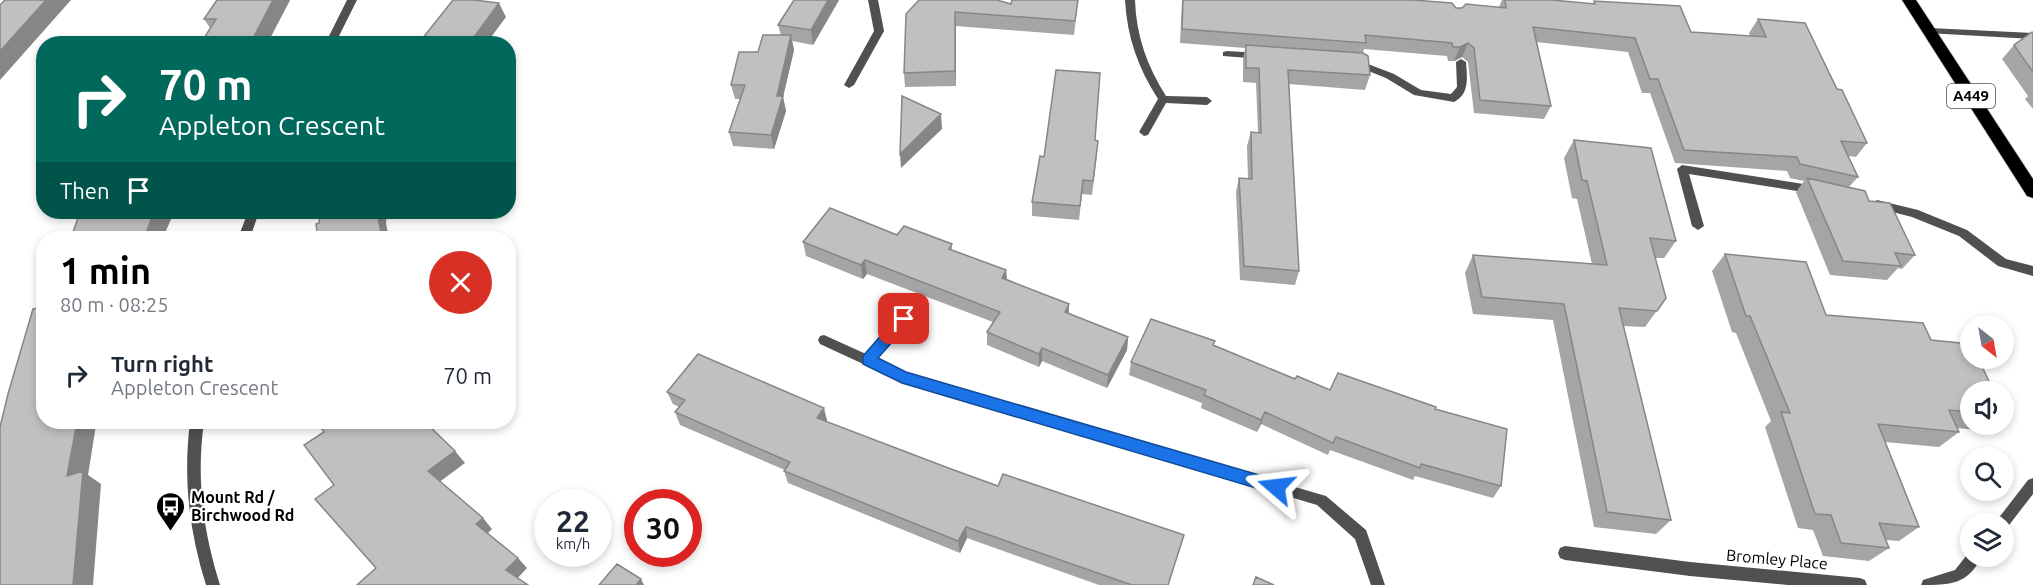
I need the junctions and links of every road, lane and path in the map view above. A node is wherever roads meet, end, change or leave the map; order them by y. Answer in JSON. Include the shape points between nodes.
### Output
{"nodes":[{"id":1,"x":352,"y":0,"type":"edge"},
{"id":2,"x":873,"y":0,"type":"edge"},
{"id":3,"x":1130,"y":0,"type":"edge"},
{"id":4,"x":1909,"y":0,"type":"edge"},
{"id":5,"x":1930,"y":31,"type":"junction"},
{"id":6,"x":334,"y":36,"type":"edge"},
{"id":7,"x":2033,"y":36,"type":"edge"},
{"id":8,"x":1227,"y":54,"type":"dead end"},
{"id":9,"x":1272,"y":57,"type":"edge"},
{"id":10,"x":1339,"y":61,"type":"edge"},
{"id":11,"x":1461,"y":62,"type":"edge"},
{"id":12,"x":849,"y":85,"type":"dead end"},
{"id":13,"x":1163,"y":99,"type":"junction"},
{"id":14,"x":1207,"y":101,"type":"dead end"},
{"id":15,"x":1144,"y":132,"type":"dead end"},
{"id":16,"x":2033,"y":192,"type":"edge"},
{"id":17,"x":1832,"y":193,"type":"edge"},
{"id":18,"x":1865,"y":201,"type":"edge"},
{"id":19,"x":1698,"y":226,"type":"dead end"},
{"id":20,"x":2033,"y":271,"type":"edge"},
{"id":21,"x":904,"y":319,"type":"dead end"},
{"id":22,"x":824,"y":340,"type":"dead end"},
{"id":23,"x":868,"y":360,"type":"junction"},
{"id":24,"x":197,"y":429,"type":"edge"},
{"id":25,"x":2033,"y":484,"type":"edge"},
{"id":26,"x":2010,"y":513,"type":"edge"},
{"id":27,"x":1565,"y":553,"type":"dead end"},
{"id":28,"x":1966,"y":567,"type":"edge"},
{"id":29,"x":213,"y":585,"type":"edge"},
{"id":30,"x":1378,"y":585,"type":"edge"},
{"id":31,"x":1860,"y":585,"type":"edge"},
{"id":32,"x":1928,"y":585,"type":"edge"}],
"edges":[{"from":1,"to":6,"type":"street"},
{"from":2,"to":12,"type":"street","via":[[879,31]]},
{"from":3,"to":13,"type":"street","via":[[1130,28],[1150,81]]},
{"from":4,"to":5,"type":"highway","number":"A449"},
{"from":5,"to":7,"type":"street"},
{"from":5,"to":16,"type":"highway","number":"A449"},
{"from":8,"to":9,"type":"street"},
{"from":10,"to":11,"type":"street","via":[[1361,62],[1418,93],[1454,98],[1462,88]]},
{"from":13,"to":14,"type":"street"},
{"from":13,"to":15,"type":"street"},
{"from":17,"to":19,"type":"street","via":[[1682,169]]},
{"from":18,"to":20,"type":"street","via":[[1914,213],[1963,233],[2001,263]]},
{"from":21,"to":23,"type":"street"},
{"from":22,"to":23,"type":"street"},
{"from":23,"to":30,"type":"street","via":[[902,376],[1320,500],[1361,535]]},
{"from":24,"to":29,"type":"street","via":[[194,489],[198,534]]},
{"from":25,"to":26,"type":"street"},
{"from":27,"to":31,"type":"street","name":"Bromley Place"},
{"from":28,"to":32,"type":"street","via":[[1960,575]]}]}
